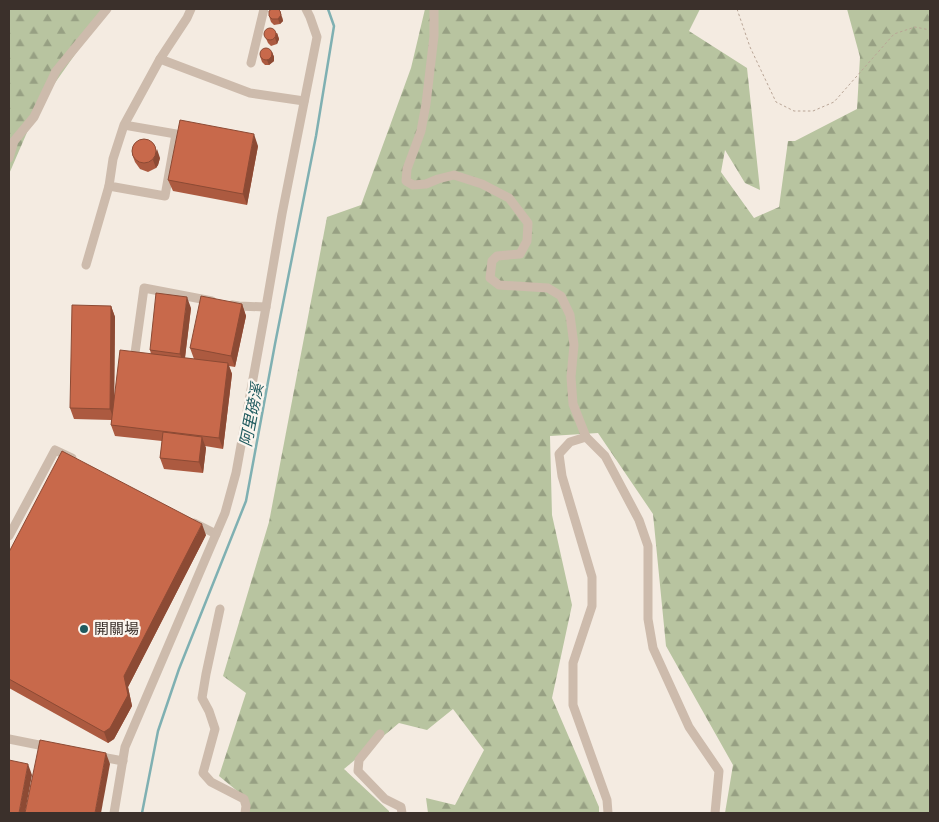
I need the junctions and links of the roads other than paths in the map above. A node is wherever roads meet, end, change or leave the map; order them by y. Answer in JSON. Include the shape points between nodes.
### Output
{"nodes":[{"id":1,"x":107,"y":9,"type":"edge"},
{"id":2,"x":190,"y":9,"type":"edge"},
{"id":3,"x":264,"y":9,"type":"edge"},
{"id":4,"x":306,"y":9,"type":"edge"},
{"id":5,"x":434,"y":9,"type":"edge"},
{"id":6,"x":160,"y":59,"type":"junction"},
{"id":7,"x":251,"y":63,"type":"dead end"},
{"id":8,"x":304,"y":101,"type":"junction"},
{"id":9,"x":124,"y":125,"type":"junction"},
{"id":10,"x":9,"y":158,"type":"edge"},
{"id":11,"x":109,"y":186,"type":"junction"},
{"id":12,"x":86,"y":265,"type":"dead end"},
{"id":13,"x":266,"y":307,"type":"junction"},
{"id":14,"x":135,"y":353,"type":"edge"},
{"id":15,"x":586,"y":437,"type":"junction"},
{"id":16,"x":81,"y":463,"type":"edge"},
{"id":17,"x":182,"y":516,"type":"edge"},
{"id":18,"x":216,"y":534,"type":"junction"},
{"id":19,"x":9,"y":536,"type":"edge"},
{"id":20,"x":220,"y":609,"type":"dead end"},
{"id":21,"x":380,"y":734,"type":"dead end"},
{"id":22,"x":9,"y":739,"type":"edge"},
{"id":23,"x":56,"y":748,"type":"edge"},
{"id":24,"x":85,"y":754,"type":"edge"},
{"id":25,"x":123,"y":761,"type":"junction"},
{"id":26,"x":114,"y":813,"type":"edge"},
{"id":27,"x":246,"y":813,"type":"edge"},
{"id":28,"x":402,"y":813,"type":"edge"},
{"id":29,"x":608,"y":813,"type":"edge"},
{"id":30,"x":716,"y":813,"type":"edge"}],
"edges":[{"from":1,"to":10,"type":"lane","via":[[56,71],[34,117],[14,141]]},
{"from":2,"to":6,"type":"lane","via":[[188,18]]},
{"from":3,"to":7,"type":"lane"},
{"from":4,"to":8,"type":"lane","via":[[317,37]]},
{"from":5,"to":15,"type":"lane","via":[[426,104],[406,181],[413,185],[426,184],[454,175],[482,184],[509,198],[528,222],[527,241],[520,254],[497,256],[492,262],[490,278],[499,285],[548,288],[562,296],[570,314],[574,345],[571,377],[574,404]]},
{"from":6,"to":8,"type":"lane","via":[[250,93]]},
{"from":6,"to":9,"type":"lane"},
{"from":8,"to":13,"type":"lane"},
{"from":9,"to":11,"type":"lane"},
{"from":9,"to":11,"type":"lane","via":[[176,134],[165,196]]},
{"from":11,"to":12,"type":"lane"},
{"from":13,"to":14,"type":"lane","via":[[239,306],[144,288]]},
{"from":13,"to":18,"type":"lane","via":[[236,473]]},
{"from":15,"to":29,"type":"lane","via":[[570,442],[559,454],[562,476],[592,577],[592,606],[573,663],[573,705],[608,800]]},
{"from":15,"to":30,"type":"lane","via":[[605,456],[639,520],[648,546],[648,619],[653,648],[689,727],[720,771]]},
{"from":16,"to":19,"type":"lane","via":[[55,450]]},
{"from":17,"to":18,"type":"lane"},
{"from":18,"to":25,"type":"lane","via":[[125,748]]},
{"from":20,"to":27,"type":"lane","via":[[202,698],[215,729],[203,773],[211,782],[244,798]]},
{"from":21,"to":28,"type":"lane","via":[[359,760],[358,771],[385,798],[401,806]]},
{"from":22,"to":23,"type":"lane"},
{"from":24,"to":25,"type":"lane"},
{"from":25,"to":26,"type":"lane"}]}
